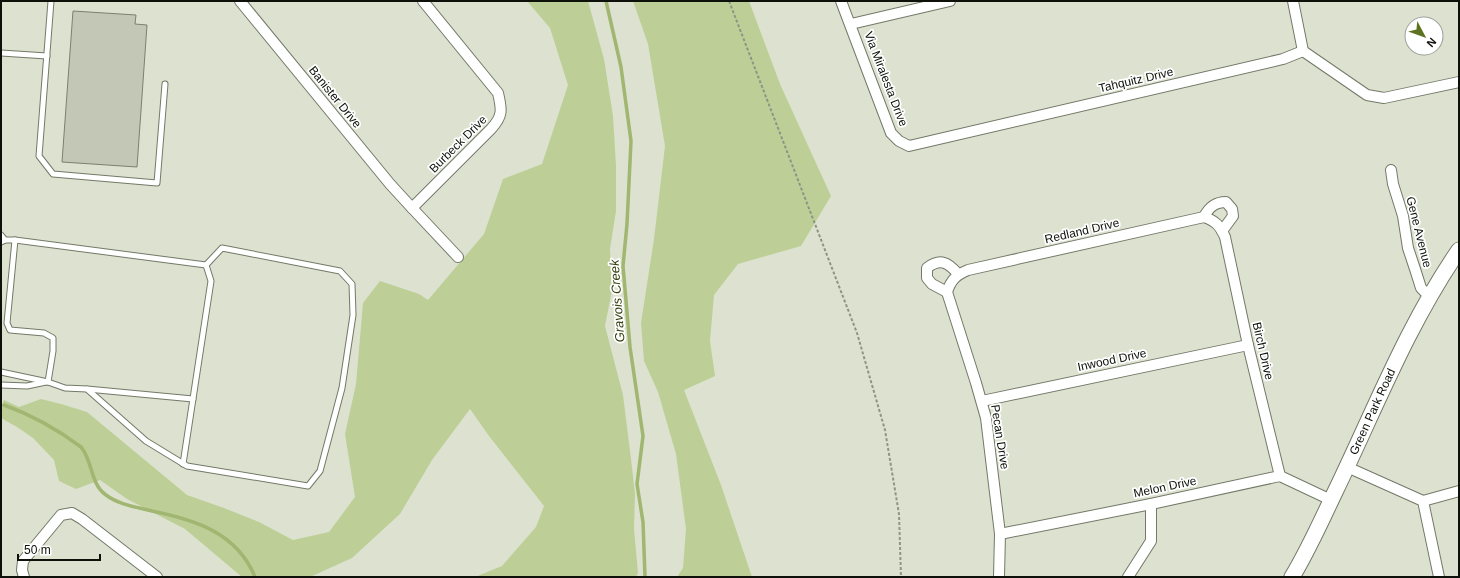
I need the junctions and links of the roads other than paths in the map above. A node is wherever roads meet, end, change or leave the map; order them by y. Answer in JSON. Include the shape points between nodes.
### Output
{"nodes":[{"id":1,"x":51,"y":1,"type":"edge"},
{"id":2,"x":240,"y":1,"type":"edge"},
{"id":3,"x":422,"y":1,"type":"edge"},
{"id":4,"x":842,"y":1,"type":"edge"},
{"id":5,"x":950,"y":1,"type":"edge"},
{"id":6,"x":1293,"y":1,"type":"edge"},
{"id":7,"x":851,"y":24,"type":"junction"},
{"id":8,"x":1303,"y":51,"type":"junction"},
{"id":9,"x":1,"y":53,"type":"edge"},
{"id":10,"x":47,"y":56,"type":"junction"},
{"id":11,"x":1459,"y":82,"type":"edge"},
{"id":12,"x":165,"y":84,"type":"dead end"},
{"id":13,"x":924,"y":143,"type":"joint"},
{"id":14,"x":1391,"y":170,"type":"dead end"},
{"id":15,"x":412,"y":208,"type":"junction"},
{"id":16,"x":1208,"y":218,"type":"junction"},
{"id":17,"x":1222,"y":231,"type":"junction"},
{"id":18,"x":1,"y":235,"type":"edge"},
{"id":19,"x":15,"y":240,"type":"junction"},
{"id":20,"x":3,"y":241,"type":"edge"},
{"id":21,"x":1459,"y":250,"type":"edge"},
{"id":22,"x":458,"y":257,"type":"dead end"},
{"id":23,"x":206,"y":265,"type":"junction"},
{"id":24,"x":958,"y":274,"type":"junction"},
{"id":25,"x":947,"y":292,"type":"junction"},
{"id":26,"x":1430,"y":297,"type":"junction"},
{"id":27,"x":1248,"y":345,"type":"junction"},
{"id":28,"x":1,"y":372,"type":"edge"},
{"id":29,"x":48,"y":382,"type":"junction"},
{"id":30,"x":1,"y":385,"type":"edge"},
{"id":31,"x":87,"y":389,"type":"junction"},
{"id":32,"x":193,"y":399,"type":"junction"},
{"id":33,"x":982,"y":401,"type":"junction"},
{"id":34,"x":183,"y":464,"type":"junction"},
{"id":35,"x":1347,"y":467,"type":"junction"},
{"id":36,"x":1280,"y":476,"type":"junction"},
{"id":37,"x":1459,"y":491,"type":"edge"},
{"id":38,"x":1331,"y":500,"type":"junction"},
{"id":39,"x":1423,"y":501,"type":"junction"},
{"id":40,"x":1151,"y":504,"type":"junction"},
{"id":41,"x":1000,"y":534,"type":"junction"},
{"id":42,"x":24,"y":577,"type":"edge"},
{"id":43,"x":157,"y":577,"type":"edge"},
{"id":44,"x":999,"y":577,"type":"edge"},
{"id":45,"x":1128,"y":577,"type":"edge"},
{"id":46,"x":1292,"y":577,"type":"edge"},
{"id":47,"x":1439,"y":577,"type":"edge"}],
"edges":[{"from":1,"to":10,"type":"lane"},
{"from":2,"to":15,"type":"street","name":"Banister Drive"},
{"from":3,"to":15,"type":"street","name":"Burbeck Drive","via":[[498,93],[501,108],[499,120],[491,129]]},
{"from":4,"to":7,"type":"street","name":"Via Miralesta Drive"},
{"from":5,"to":7,"type":"street"},
{"from":6,"to":8,"type":"street"},
{"from":7,"to":13,"type":"street","name":"Via Miralesta Drive","via":[[891,133],[899,142],[909,146]]},
{"from":8,"to":11,"type":"street","via":[[1367,95],[1384,98]]},
{"from":8,"to":13,"type":"street","name":"Tahquitz Drive","via":[[1283,59]]},
{"from":9,"to":10,"type":"lane"},
{"from":10,"to":12,"type":"lane","via":[[39,156],[53,174],[157,183]]},
{"from":14,"to":26,"type":"street","name":"Gene Avenue","via":[[1408,248],[1421,288]]},
{"from":15,"to":22,"type":"street"},
{"from":16,"to":17,"type":"street","name":"Birch Drive","via":[[1220,226]]},
{"from":16,"to":17,"type":"street","via":[[1208,209],[1218,202],[1226,202],[1232,209],[1233,216]]},
{"from":16,"to":24,"type":"street","name":"Redland Drive"},
{"from":17,"to":27,"type":"street","name":"Birch Drive"},
{"from":18,"to":20,"type":"lane"},
{"from":19,"to":20,"type":"lane"},
{"from":19,"to":23,"type":"lane"},
{"from":19,"to":29,"type":"lane","via":[[7,323],[10,330],[44,333],[53,338]]},
{"from":21,"to":26,"type":"street","name":"Green Park Road"},
{"from":23,"to":32,"type":"lane","via":[[211,281]]},
{"from":23,"to":34,"type":"lane","via":[[222,248],[340,271],[352,284],[353,315],[342,388],[320,471],[308,486]]},
{"from":24,"to":25,"type":"street","name":"Redland Drive","via":[[950,282]]},
{"from":24,"to":25,"type":"street","via":[[944,262],[934,263],[927,268],[927,278],[932,284]]},
{"from":25,"to":33,"type":"street","name":"Pecan Drive"},
{"from":26,"to":35,"type":"street","name":"Green Park Road","via":[[1413,327]]},
{"from":27,"to":33,"type":"street","name":"Inwood Drive"},
{"from":27,"to":36,"type":"street","name":"Birch Drive"},
{"from":28,"to":29,"type":"lane"},
{"from":29,"to":30,"type":"lane","via":[[27,386]]},
{"from":29,"to":31,"type":"lane","via":[[65,388]]},
{"from":31,"to":32,"type":"lane"},
{"from":31,"to":34,"type":"lane","via":[[146,441]]},
{"from":32,"to":34,"type":"lane"},
{"from":33,"to":41,"type":"street","name":"Pecan Drive"},
{"from":35,"to":38,"type":"street","name":"Green Park Road"},
{"from":35,"to":39,"type":"street"},
{"from":36,"to":38,"type":"street"},
{"from":36,"to":40,"type":"street","name":"Melon Drive"},
{"from":37,"to":39,"type":"street"},
{"from":38,"to":46,"type":"street","name":"Green Park Road"},
{"from":39,"to":47,"type":"street"},
{"from":40,"to":41,"type":"street","name":"Melon Drive"},
{"from":40,"to":45,"type":"street","via":[[1151,541]]},
{"from":41,"to":44,"type":"street","name":"Pecan Drive"},
{"from":42,"to":43,"type":"street","via":[[23,561],[61,515],[72,513]]}]}
